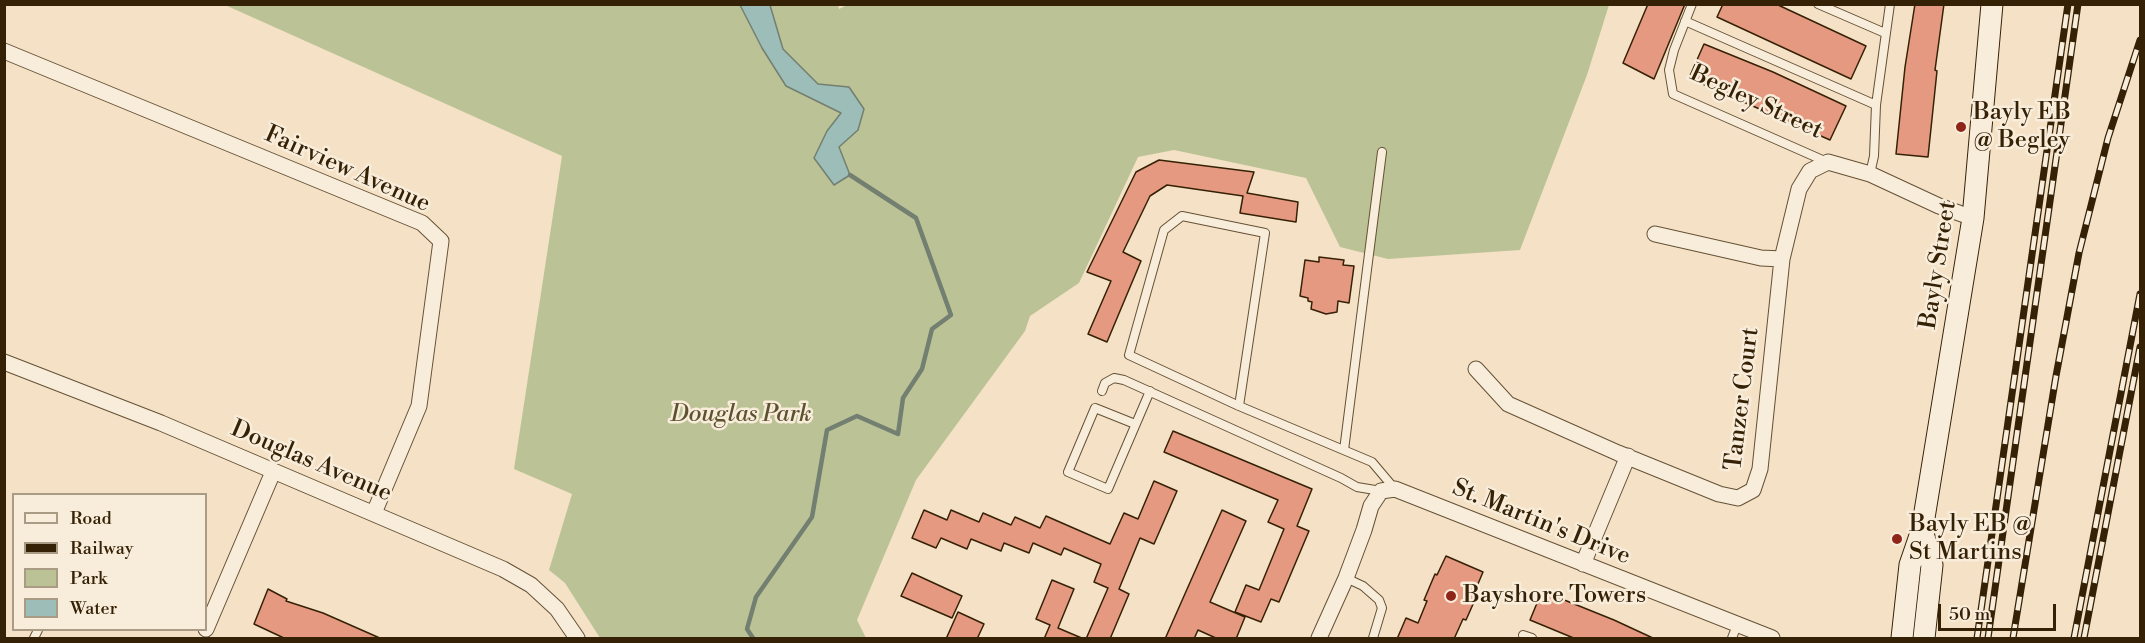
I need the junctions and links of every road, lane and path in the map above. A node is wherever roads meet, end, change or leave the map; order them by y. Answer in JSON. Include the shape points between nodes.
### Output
{"nodes":[{"id":1,"x":1692,"y":4,"type":"edge"},
{"id":2,"x":1818,"y":4,"type":"edge"},
{"id":3,"x":1890,"y":4,"type":"edge"},
{"id":4,"x":1992,"y":4,"type":"edge"},
{"id":5,"x":1685,"y":21,"type":"junction"},
{"id":6,"x":1886,"y":33,"type":"junction"},
{"id":7,"x":4,"y":51,"type":"edge"},
{"id":8,"x":1876,"y":105,"type":"junction"},
{"id":9,"x":1382,"y":152,"type":"dead end"},
{"id":10,"x":1828,"y":162,"type":"junction"},
{"id":11,"x":1870,"y":174,"type":"junction"},
{"id":12,"x":1973,"y":218,"type":"junction"},
{"id":13,"x":1655,"y":234,"type":"dead end"},
{"id":14,"x":1782,"y":259,"type":"junction"},
{"id":15,"x":4,"y":362,"type":"edge"},
{"id":16,"x":1476,"y":369,"type":"dead end"},
{"id":17,"x":1102,"y":391,"type":"dead end"},
{"id":18,"x":1150,"y":391,"type":"junction"},
{"id":19,"x":1239,"y":406,"type":"junction"},
{"id":20,"x":1135,"y":424,"type":"junction"},
{"id":21,"x":1344,"y":450,"type":"junction"},
{"id":22,"x":1628,"y":456,"type":"junction"},
{"id":23,"x":273,"y":472,"type":"junction"},
{"id":24,"x":1388,"y":490,"type":"junction"},
{"id":25,"x":374,"y":513,"type":"junction"},
{"id":26,"x":1922,"y":530,"type":"junction"},
{"id":27,"x":1583,"y":564,"type":"junction"},
{"id":28,"x":1346,"y":578,"type":"junction"},
{"id":29,"x":207,"y":624,"type":"edge"},
{"id":30,"x":1734,"y":632,"type":"edge"},
{"id":31,"x":1523,"y":635,"type":"dead end"},
{"id":32,"x":577,"y":639,"type":"edge"},
{"id":33,"x":1320,"y":639,"type":"edge"},
{"id":34,"x":1372,"y":639,"type":"edge"},
{"id":35,"x":1532,"y":639,"type":"edge"},
{"id":36,"x":1772,"y":639,"type":"edge"},
{"id":37,"x":1902,"y":639,"type":"edge"},
{"id":38,"x":1924,"y":639,"type":"edge"}],
"edges":[{"from":1,"to":5,"type":"lane","name":"Begley Street"},
{"from":2,"to":6,"type":"lane"},
{"from":3,"to":6,"type":"lane"},
{"from":4,"to":12,"type":"main road","name":"Bayly Street"},
{"from":5,"to":8,"type":"lane"},
{"from":5,"to":10,"type":"lane","name":"Begley Street","via":[[1669,70],[1673,94]]},
{"from":6,"to":8,"type":"lane"},
{"from":7,"to":25,"type":"street","name":"Fairview Avenue","via":[[422,223],[441,242],[419,406]]},
{"from":8,"to":11,"type":"lane"},
{"from":9,"to":21,"type":"lane"},
{"from":10,"to":11,"type":"street","name":"Begley Street"},
{"from":10,"to":14,"type":"street","name":"Tanzer Court","via":[[1810,171],[1799,189]]},
{"from":11,"to":12,"type":"street","name":"Begley Street"},
{"from":12,"to":26,"type":"main road","name":"Bayly Street"},
{"from":13,"to":14,"type":"street","via":[[1761,258]]},
{"from":14,"to":22,"type":"street","name":"Tanzer Court","via":[[1760,469],[1753,490],[1738,498],[1719,494]]},
{"from":15,"to":23,"type":"street","name":"Douglas Avenue"},
{"from":16,"to":22,"type":"street","name":"Tanzer Court","via":[[1508,404]]},
{"from":17,"to":18,"type":"lane","name":"St. Martin's Drive","via":[[1105,383],[1114,378]]},
{"from":18,"to":20,"type":"lane"},
{"from":18,"to":24,"type":"lane","name":"St. Martin's Drive","via":[[1358,487]]},
{"from":19,"to":19,"type":"lane","name":"St. Martin's Drive","via":[[1129,355],[1164,230],[1182,216],[1265,233]]},
{"from":19,"to":21,"type":"lane","name":"St. Martin's Drive"},
{"from":20,"to":20,"type":"lane","via":[[1095,408],[1068,472],[1107,489]]},
{"from":21,"to":24,"type":"lane","name":"St. Martin's Drive","via":[[1372,462]]},
{"from":22,"to":27,"type":"street"},
{"from":23,"to":25,"type":"street","name":"Douglas Avenue"},
{"from":23,"to":29,"type":"street"},
{"from":24,"to":27,"type":"street","name":"St. Martin's Drive"},
{"from":24,"to":28,"type":"street","via":[[1371,506]]},
{"from":25,"to":32,"type":"street","name":"Douglas Avenue","via":[[531,585],[557,609]]},
{"from":26,"to":37,"type":"main road","name":"Bayly Street","via":[[1910,565]]},
{"from":26,"to":38,"type":"main road","name":"Bayly Street","via":[[1932,566]]},
{"from":27,"to":30,"type":"street","name":"St. Martin's Drive"},
{"from":28,"to":33,"type":"street"},
{"from":28,"to":34,"type":"lane","via":[[1379,600],[1382,608]]},
{"from":30,"to":36,"type":"street","name":"St. Martin's Drive"},
{"from":31,"to":35,"type":"lane"}]}
